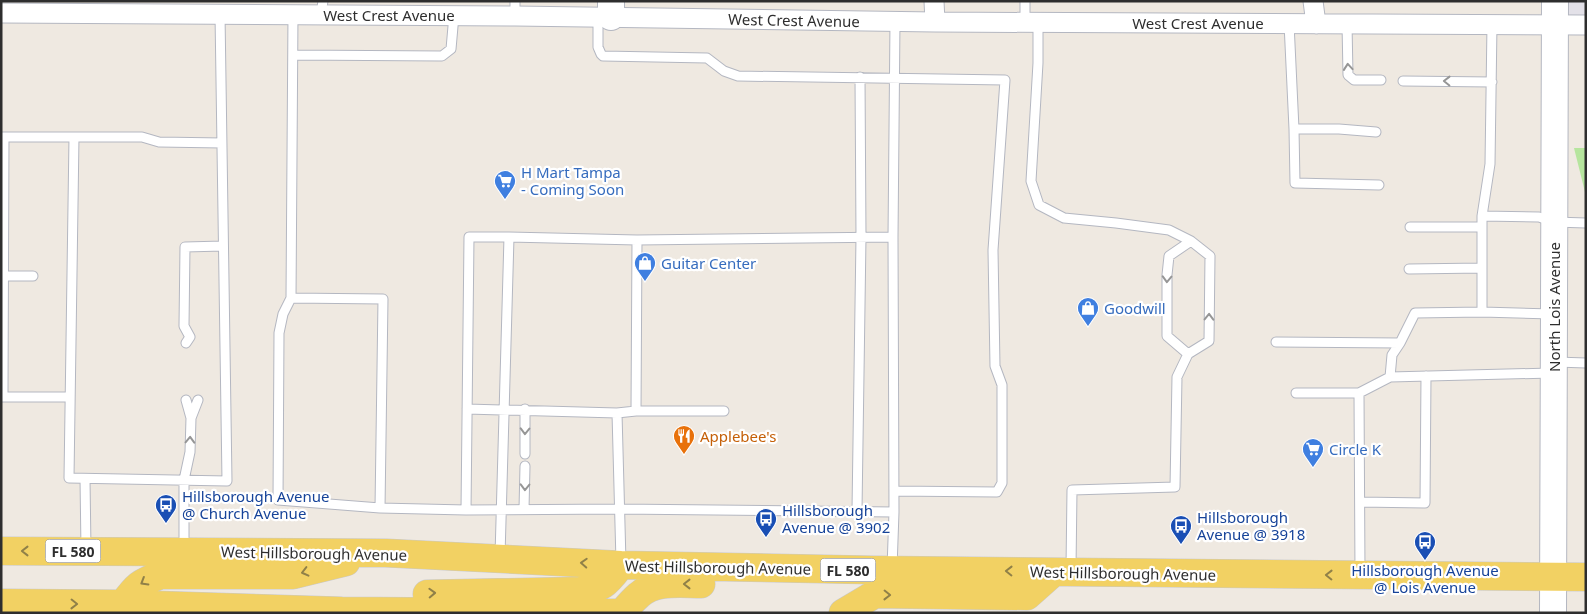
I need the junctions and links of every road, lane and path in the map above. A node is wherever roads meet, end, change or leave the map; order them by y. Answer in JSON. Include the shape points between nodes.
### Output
{"nodes":[{"id":1,"x":934,"y":1,"type":"edge"},
{"id":2,"x":1025,"y":1,"type":"edge"},
{"id":3,"x":1313,"y":1,"type":"edge"},
{"id":4,"x":70,"y":7,"type":"edge"},
{"id":5,"x":222,"y":7,"type":"edge"},
{"id":6,"x":322,"y":8,"type":"edge"},
{"id":7,"x":515,"y":9,"type":"edge"},
{"id":8,"x":607,"y":12,"type":"edge"},
{"id":9,"x":1,"y":13,"type":"edge"},
{"id":10,"x":1555,"y":13,"type":"edge"},
{"id":11,"x":294,"y":14,"type":"junction"},
{"id":12,"x":454,"y":16,"type":"junction"},
{"id":13,"x":895,"y":21,"type":"junction"},
{"id":14,"x":935,"y":22,"type":"junction"},
{"id":15,"x":1032,"y":23,"type":"junction"},
{"id":16,"x":1289,"y":23,"type":"junction"},
{"id":17,"x":1316,"y":24,"type":"junction"},
{"id":18,"x":1347,"y":24,"type":"junction"},
{"id":19,"x":1492,"y":24,"type":"junction"},
{"id":20,"x":1586,"y":25,"type":"edge"},
{"id":21,"x":293,"y":55,"type":"junction"},
{"id":22,"x":860,"y":77,"type":"junction"},
{"id":23,"x":895,"y":78,"type":"junction"},
{"id":24,"x":1381,"y":80,"type":"dead end"},
{"id":25,"x":1403,"y":81,"type":"dead end"},
{"id":26,"x":1492,"y":82,"type":"junction"},
{"id":27,"x":1294,"y":129,"type":"junction"},
{"id":28,"x":1376,"y":132,"type":"dead end"},
{"id":29,"x":3,"y":137,"type":"edge"},
{"id":30,"x":74,"y":137,"type":"junction"},
{"id":31,"x":222,"y":143,"type":"junction"},
{"id":32,"x":1379,"y":185,"type":"dead end"},
{"id":33,"x":1482,"y":216,"type":"junction"},
{"id":34,"x":1554,"y":222,"type":"junction"},
{"id":35,"x":1586,"y":223,"type":"edge"},
{"id":36,"x":1410,"y":226,"type":"dead end"},
{"id":37,"x":1482,"y":226,"type":"junction"},
{"id":38,"x":509,"y":237,"type":"junction"},
{"id":39,"x":861,"y":237,"type":"junction"},
{"id":40,"x":893,"y":237,"type":"junction"},
{"id":41,"x":637,"y":240,"type":"junction"},
{"id":42,"x":1190,"y":242,"type":"junction"},
{"id":43,"x":223,"y":246,"type":"junction"},
{"id":44,"x":1482,"y":268,"type":"junction"},
{"id":45,"x":1409,"y":269,"type":"dead end"},
{"id":46,"x":4,"y":276,"type":"junction"},
{"id":47,"x":33,"y":276,"type":"dead end"},
{"id":48,"x":291,"y":298,"type":"junction"},
{"id":49,"x":1482,"y":312,"type":"junction"},
{"id":50,"x":1554,"y":314,"type":"junction"},
{"id":51,"x":191,"y":341,"type":"dead end"},
{"id":52,"x":1276,"y":342,"type":"dead end"},
{"id":53,"x":1400,"y":343,"type":"junction"},
{"id":54,"x":1188,"y":354,"type":"junction"},
{"id":55,"x":1586,"y":363,"type":"edge"},
{"id":56,"x":1554,"y":367,"type":"junction"},
{"id":57,"x":1426,"y":376,"type":"junction"},
{"id":58,"x":1390,"y":377,"type":"junction"},
{"id":59,"x":1296,"y":393,"type":"dead end"},
{"id":60,"x":1359,"y":393,"type":"junction"},
{"id":61,"x":2,"y":397,"type":"edge"},
{"id":62,"x":70,"y":397,"type":"junction"},
{"id":63,"x":186,"y":400,"type":"dead end"},
{"id":64,"x":198,"y":400,"type":"dead end"},
{"id":65,"x":467,"y":409,"type":"junction"},
{"id":66,"x":504,"y":409,"type":"junction"},
{"id":67,"x":525,"y":409,"type":"junction"},
{"id":68,"x":636,"y":411,"type":"junction"},
{"id":69,"x":724,"y":412,"type":"dead end"},
{"id":70,"x":617,"y":413,"type":"junction"},
{"id":71,"x":190,"y":418,"type":"junction"},
{"id":72,"x":525,"y":454,"type":"dead end"},
{"id":73,"x":525,"y":466,"type":"dead end"},
{"id":74,"x":85,"y":479,"type":"junction"},
{"id":75,"x":184,"y":480,"type":"junction"},
{"id":76,"x":894,"y":491,"type":"junction"},
{"id":77,"x":1360,"y":502,"type":"junction"},
{"id":78,"x":380,"y":508,"type":"junction"},
{"id":79,"x":501,"y":509,"type":"junction"},
{"id":80,"x":524,"y":509,"type":"junction"},
{"id":81,"x":619,"y":509,"type":"junction"},
{"id":82,"x":466,"y":510,"type":"junction"},
{"id":83,"x":857,"y":511,"type":"junction"},
{"id":84,"x":894,"y":512,"type":"junction"},
{"id":85,"x":1,"y":550,"type":"edge"},
{"id":86,"x":86,"y":551,"type":"junction"},
{"id":87,"x":184,"y":552,"type":"junction"},
{"id":88,"x":386,"y":552,"type":"junction"},
{"id":89,"x":500,"y":558,"type":"junction"},
{"id":90,"x":621,"y":565,"type":"junction"},
{"id":91,"x":882,"y":570,"type":"junction"},
{"id":92,"x":1062,"y":572,"type":"junction"},
{"id":93,"x":1360,"y":575,"type":"junction"},
{"id":94,"x":1553,"y":577,"type":"junction"},
{"id":95,"x":1586,"y":577,"type":"edge"},
{"id":96,"x":11,"y":606,"type":"edge"},
{"id":97,"x":122,"y":608,"type":"edge"},
{"id":98,"x":285,"y":611,"type":"edge"},
{"id":99,"x":388,"y":611,"type":"junction"},
{"id":100,"x":454,"y":612,"type":"edge"},
{"id":101,"x":601,"y":613,"type":"edge"},
{"id":102,"x":624,"y":613,"type":"edge"},
{"id":103,"x":843,"y":613,"type":"edge"},
{"id":104,"x":1553,"y":613,"type":"edge"}],
"edges":[{"from":1,"to":14,"type":"street"},
{"from":2,"to":15,"type":"lane"},
{"from":3,"to":17,"type":"street"},
{"from":4,"to":5,"type":"street","name":"West Crest Avenue","via":[[159,10]]},
{"from":4,"to":9,"type":"street","name":"West Crest Avenue"},
{"from":5,"to":11,"type":"street","name":"West Crest Avenue"},
{"from":5,"to":31,"type":"lane"},
{"from":6,"to":11,"type":"street","name":"West Crest Avenue"},
{"from":6,"to":12,"type":"street","name":"West Crest Avenue"},
{"from":7,"to":8,"type":"street","name":"West Crest Avenue"},
{"from":7,"to":12,"type":"street","name":"West Crest Avenue"},
{"from":8,"to":13,"type":"street","name":"West Crest Avenue"},
{"from":8,"to":22,"type":"lane","via":[[598,47],[603,56],[707,58],[724,71],[738,76]]},
{"from":10,"to":19,"type":"street","name":"West Crest Avenue"},
{"from":10,"to":20,"type":"street","name":"West Crest Avenue"},
{"from":10,"to":34,"type":"street","name":"North Lois Avenue"},
{"from":11,"to":21,"type":"lane"},
{"from":12,"to":21,"type":"lane","via":[[450,48],[442,56]]},
{"from":13,"to":14,"type":"street","name":"West Crest Avenue"},
{"from":13,"to":23,"type":"lane"},
{"from":14,"to":15,"type":"street","name":"West Crest Avenue"},
{"from":15,"to":16,"type":"street","name":"West Crest Avenue"},
{"from":15,"to":42,"type":"lane","via":[[1038,64],[1031,181],[1039,205],[1064,218],[1169,230]]},
{"from":16,"to":17,"type":"street","name":"West Crest Avenue"},
{"from":16,"to":27,"type":"lane"},
{"from":17,"to":18,"type":"street","name":"West Crest Avenue"},
{"from":18,"to":19,"type":"street","name":"West Crest Avenue"},
{"from":24,"to":18,"type":"lane","one_way":true,"via":[[1354,80],[1348,75]]},
{"from":19,"to":26,"type":"lane"},
{"from":21,"to":48,"type":"lane"},
{"from":22,"to":23,"type":"lane"},
{"from":22,"to":39,"type":"lane"},
{"from":23,"to":40,"type":"lane"},
{"from":23,"to":76,"type":"lane","via":[[1005,80],[993,250],[995,366],[1002,385],[1002,483],[997,492]]},
{"from":26,"to":25,"type":"lane","one_way":true},
{"from":26,"to":33,"type":"lane","via":[[1490,164]]},
{"from":27,"to":28,"type":"lane"},
{"from":27,"to":32,"type":"lane","via":[[1295,183]]},
{"from":29,"to":30,"type":"lane"},
{"from":29,"to":46,"type":"lane"},
{"from":30,"to":31,"type":"lane","via":[[142,137],[159,142]]},
{"from":30,"to":62,"type":"lane"},
{"from":31,"to":43,"type":"lane"},
{"from":33,"to":34,"type":"lane","via":[[1539,217]]},
{"from":33,"to":37,"type":"lane"},
{"from":34,"to":35,"type":"lane"},
{"from":34,"to":50,"type":"street","name":"North Lois Avenue"},
{"from":36,"to":37,"type":"lane"},
{"from":37,"to":44,"type":"lane"},
{"from":38,"to":41,"type":"lane"},
{"from":38,"to":65,"type":"lane","via":[[469,237]]},
{"from":38,"to":66,"type":"lane"},
{"from":39,"to":40,"type":"lane"},
{"from":39,"to":41,"type":"lane"},
{"from":39,"to":83,"type":"lane"},
{"from":40,"to":76,"type":"lane"},
{"from":41,"to":68,"type":"lane"},
{"from":42,"to":54,"type":"lane","one_way":true,"via":[[1169,256],[1167,275],[1167,336]]},
{"from":54,"to":42,"type":"lane","one_way":true,"via":[[1209,341],[1210,256]]},
{"from":43,"to":51,"type":"lane","via":[[184,247],[184,326]]},
{"from":43,"to":75,"type":"lane","via":[[226,481]]},
{"from":44,"to":45,"type":"lane"},
{"from":44,"to":49,"type":"lane"},
{"from":46,"to":47,"type":"lane"},
{"from":46,"to":61,"type":"lane"},
{"from":48,"to":78,"type":"lane","via":[[383,299]]},
{"from":48,"to":78,"type":"lane","via":[[283,314],[280,333],[278,500]]},
{"from":49,"to":50,"type":"lane"},
{"from":49,"to":53,"type":"lane","via":[[1415,313]]},
{"from":50,"to":56,"type":"street","name":"North Lois Avenue"},
{"from":52,"to":53,"type":"lane"},
{"from":53,"to":58,"type":"lane","via":[[1392,355]]},
{"from":54,"to":92,"type":"lane","via":[[1178,377],[1175,487],[1072,490]]},
{"from":55,"to":56,"type":"lane"},
{"from":56,"to":57,"type":"lane"},
{"from":56,"to":94,"type":"street","name":"North Lois Avenue"},
{"from":57,"to":58,"type":"lane"},
{"from":57,"to":77,"type":"lane","via":[[1425,503]]},
{"from":58,"to":60,"type":"lane"},
{"from":59,"to":60,"type":"lane"},
{"from":60,"to":77,"type":"lane"},
{"from":61,"to":62,"type":"lane"},
{"from":62,"to":74,"type":"lane","via":[[69,478]]},
{"from":63,"to":71,"type":"lane"},
{"from":64,"to":71,"type":"lane"},
{"from":65,"to":66,"type":"lane"},
{"from":65,"to":82,"type":"lane"},
{"from":66,"to":67,"type":"lane"},
{"from":66,"to":79,"type":"lane"},
{"from":67,"to":70,"type":"lane"},
{"from":67,"to":72,"type":"lane","one_way":true},
{"from":68,"to":69,"type":"lane"},
{"from":68,"to":70,"type":"lane"},
{"from":70,"to":81,"type":"lane"},
{"from":75,"to":71,"type":"lane","one_way":true,"via":[[190,452]]},
{"from":73,"to":80,"type":"lane","one_way":true},
{"from":74,"to":75,"type":"lane"},
{"from":74,"to":86,"type":"lane"},
{"from":75,"to":87,"type":"lane"},
{"from":76,"to":84,"type":"lane"},
{"from":77,"to":93,"type":"lane"},
{"from":78,"to":82,"type":"lane"},
{"from":79,"to":80,"type":"lane"},
{"from":79,"to":82,"type":"lane"},
{"from":79,"to":89,"type":"lane"},
{"from":80,"to":81,"type":"lane"},
{"from":81,"to":83,"type":"lane"},
{"from":81,"to":90,"type":"lane"},
{"from":83,"to":84,"type":"lane"},
{"from":84,"to":91,"type":"lane"},
{"from":86,"to":85,"type":"main road","name":"West Hillsborough Avenue","number":"FL 580","one_way":true},
{"from":86,"to":87,"type":"main road","name":"West Hillsborough Avenue","number":"FL 580"},
{"from":87,"to":88,"type":"main road","name":"West Hillsborough Avenue","number":"FL 580"},
{"from":88,"to":89,"type":"main road","name":"West Hillsborough Avenue","number":"FL 580"},
{"from":88,"to":97,"type":"main road","one_way":true,"via":[[293,575],[161,575],[144,580]]},
{"from":90,"to":89,"type":"main road","name":"West Hillsborough Avenue","number":"FL 580","one_way":true},
{"from":90,"to":91,"type":"main road","name":"West Hillsborough Avenue","number":"FL 580"},
{"from":99,"to":90,"type":"main road","one_way":true,"via":[[420,594],[596,589],[609,580]]},
{"from":92,"to":91,"type":"main road","name":"West Hillsborough Avenue","number":"FL 580","one_way":true},
{"from":91,"to":102,"type":"main road","one_way":true,"via":[[830,585],[652,586],[639,594]]},
{"from":93,"to":92,"type":"main road","name":"West Hillsborough Avenue","number":"FL 580","one_way":true},
{"from":103,"to":92,"type":"main road","one_way":true,"via":[[876,594],[1028,596]]},
{"from":93,"to":94,"type":"main road","name":"West Hillsborough Avenue","number":"FL 580"},
{"from":94,"to":95,"type":"main road","name":"West Hillsborough Avenue","number":"FL 580"},
{"from":94,"to":104,"type":"street","name":"North Lois Avenue"},
{"from":96,"to":97,"type":"main road","one_way":true},
{"from":97,"to":98,"type":"main road"},
{"from":98,"to":99,"type":"main road"},
{"from":99,"to":100,"type":"main road"},
{"from":100,"to":101,"type":"main road"},
{"from":101,"to":102,"type":"main road"}]}
